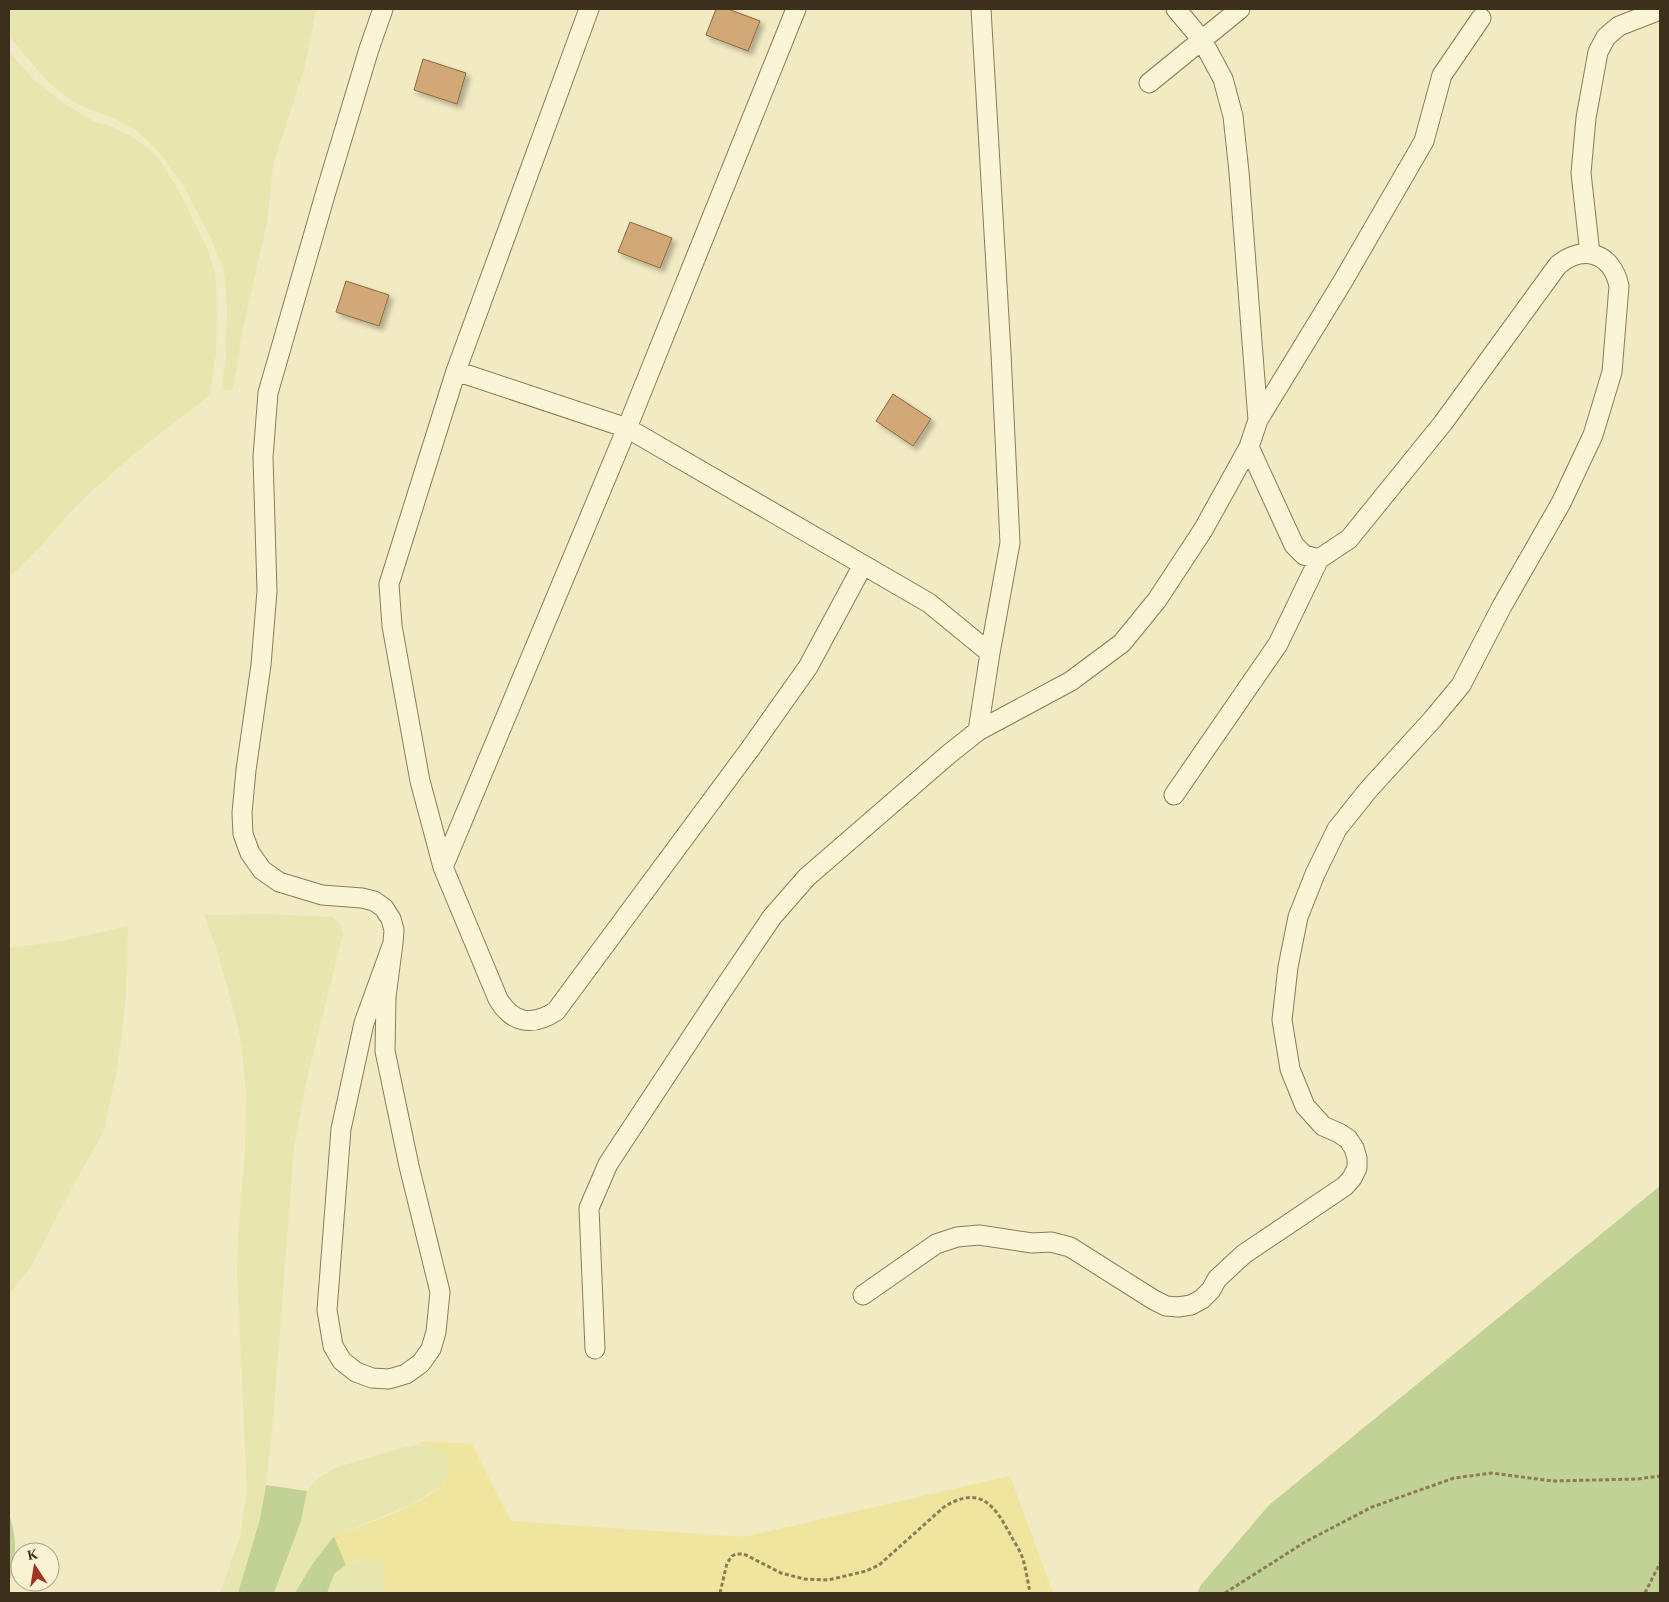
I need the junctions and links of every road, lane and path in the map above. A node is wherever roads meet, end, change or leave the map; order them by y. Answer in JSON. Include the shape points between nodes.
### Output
{"nodes":[{"id":1,"x":383,"y":9,"type":"edge"},
{"id":2,"x":589,"y":9,"type":"edge"},
{"id":3,"x":796,"y":9,"type":"edge"},
{"id":4,"x":981,"y":9,"type":"edge"},
{"id":5,"x":1176,"y":9,"type":"edge"},
{"id":6,"x":1240,"y":9,"type":"edge"},
{"id":7,"x":1660,"y":10,"type":"edge"},
{"id":8,"x":1481,"y":18,"type":"dead end"},
{"id":9,"x":1202,"y":40,"type":"junction"},
{"id":10,"x":1149,"y":83,"type":"dead end"},
{"id":11,"x":1590,"y":254,"type":"junction"},
{"id":12,"x":456,"y":371,"type":"junction"},
{"id":13,"x":1258,"y":420,"type":"junction"},
{"id":14,"x":626,"y":428,"type":"junction"},
{"id":15,"x":1249,"y":447,"type":"junction"},
{"id":16,"x":1319,"y":559,"type":"junction"},
{"id":17,"x":863,"y":565,"type":"junction"},
{"id":18,"x":990,"y":653,"type":"junction"},
{"id":19,"x":978,"y":731,"type":"junction"},
{"id":20,"x":1174,"y":795,"type":"dead end"},
{"id":21,"x":443,"y":867,"type":"junction"},
{"id":22,"x":393,"y":943,"type":"junction"},
{"id":23,"x":863,"y":1295,"type":"dead end"},
{"id":24,"x":595,"y":1349,"type":"dead end"},
{"id":25,"x":1660,"y":1476,"type":"edge"},
{"id":26,"x":1660,"y":1563,"type":"edge"},
{"id":27,"x":720,"y":1593,"type":"edge"},
{"id":28,"x":1030,"y":1593,"type":"edge"},
{"id":29,"x":1225,"y":1593,"type":"edge"},
{"id":30,"x":1645,"y":1593,"type":"edge"}],
"edges":[{"from":1,"to":22,"type":"street","via":[[268,393],[263,457],[267,591],[242,813],[243,834],[250,853],[262,870],[279,882],[322,895],[374,901],[391,918]]},
{"from":2,"to":12,"type":"street"},
{"from":3,"to":14,"type":"street"},
{"from":4,"to":18,"type":"street","via":[[1010,543]]},
{"from":5,"to":9,"type":"street"},
{"from":6,"to":9,"type":"street"},
{"from":7,"to":11,"type":"street","via":[[1619,26],[1606,37],[1598,52],[1586,118],[1581,173]]},
{"from":8,"to":13,"type":"street","via":[[1442,75],[1424,141]]},
{"from":9,"to":10,"type":"street"},
{"from":9,"to":13,"type":"street","via":[[1223,78],[1233,116]]},
{"from":11,"to":16,"type":"street","via":[[1578,254],[1558,265],[1443,423],[1349,539]]},
{"from":11,"to":23,"type":"street","via":[[1610,265],[1619,286],[1612,372],[1593,435],[1561,504],[1461,685],[1337,829],[1298,917],[1282,1020],[1290,1069],[1305,1106],[1322,1126],[1348,1139],[1354,1148],[1357,1158],[1352,1178],[1345,1186],[1244,1254],[1217,1279],[1202,1299],[1191,1305],[1166,1306],[1070,1247],[979,1235],[957,1237],[936,1244]]},
{"from":12,"to":14,"type":"street"},
{"from":12,"to":21,"type":"street","via":[[389,584],[392,626],[420,781]]},
{"from":13,"to":15,"type":"street"},
{"from":14,"to":17,"type":"street"},
{"from":14,"to":21,"type":"street"},
{"from":15,"to":16,"type":"street","via":[[1294,545],[1304,555]]},
{"from":15,"to":19,"type":"street","via":[[1203,530],[1122,644],[1071,681]]},
{"from":16,"to":20,"type":"street","via":[[1278,644]]},
{"from":17,"to":18,"type":"street","via":[[929,603]]},
{"from":17,"to":21,"type":"street","via":[[808,667],[556,1011],[535,1021],[512,1016],[504,1008]]},
{"from":18,"to":19,"type":"street"},
{"from":19,"to":24,"type":"street","via":[[807,877],[772,916],[608,1164],[589,1208]]},
{"from":22,"to":22,"type":"street","via":[[364,1023],[341,1129],[327,1310],[333,1346],[342,1360],[356,1372],[372,1378],[389,1379],[406,1374],[431,1349],[440,1292],[384,1051]]},
{"from":25,"to":29,"type":"path","via":[[1637,1480],[1552,1481],[1492,1473],[1454,1478],[1372,1507],[1305,1542]]},
{"from":26,"to":30,"type":"path"},
{"from":27,"to":28,"type":"path","via":[[727,1563],[736,1554],[744,1554],[781,1573],[804,1579],[828,1580],[866,1571],[879,1565],[944,1507],[966,1497],[985,1502],[999,1514],[1023,1558]]}]}
